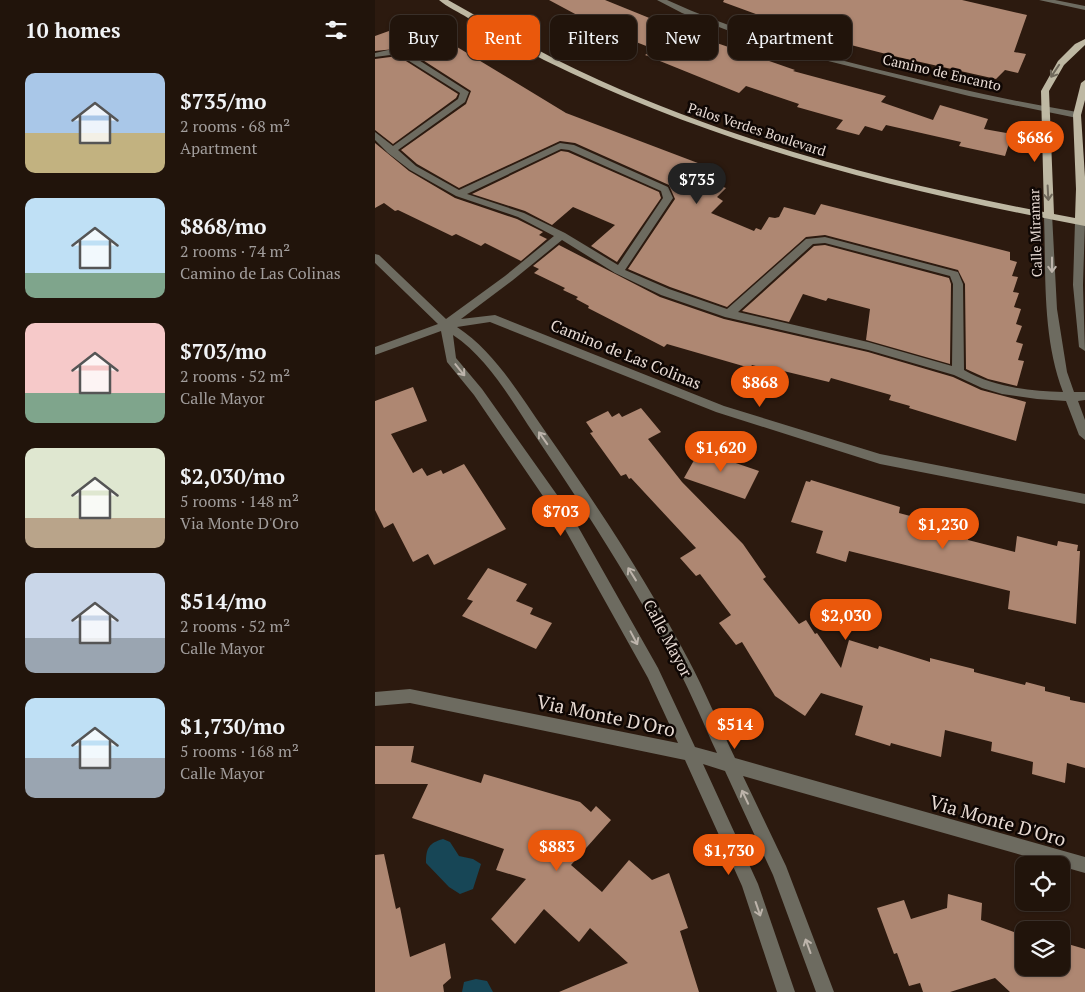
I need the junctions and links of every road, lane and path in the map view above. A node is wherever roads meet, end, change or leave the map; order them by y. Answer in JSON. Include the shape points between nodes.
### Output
{"nodes":[{"id":1,"x":443,"y":0,"type":"edge"},
{"id":2,"x":661,"y":0,"type":"edge"},
{"id":3,"x":1043,"y":0,"type":"edge"},
{"id":4,"x":1085,"y":8,"type":"edge"},
{"id":5,"x":1085,"y":40,"type":"edge"},
{"id":6,"x":375,"y":55,"type":"edge"},
{"id":7,"x":1085,"y":83,"type":"edge"},
{"id":8,"x":1044,"y":109,"type":"junction"},
{"id":9,"x":1077,"y":115,"type":"junction"},
{"id":10,"x":375,"y":135,"type":"edge"},
{"id":11,"x":391,"y":151,"type":"junction"},
{"id":12,"x":1083,"y":190,"type":"edge"},
{"id":13,"x":459,"y":194,"type":"junction"},
{"id":14,"x":1049,"y":216,"type":"junction"},
{"id":15,"x":1083,"y":222,"type":"edge"},
{"id":16,"x":561,"y":235,"type":"junction"},
{"id":17,"x":375,"y":257,"type":"edge"},
{"id":18,"x":619,"y":271,"type":"junction"},
{"id":19,"x":729,"y":314,"type":"junction"},
{"id":20,"x":446,"y":325,"type":"junction"},
{"id":21,"x":1085,"y":347,"type":"edge"},
{"id":22,"x":375,"y":351,"type":"edge"},
{"id":23,"x":958,"y":372,"type":"junction"},
{"id":24,"x":1085,"y":396,"type":"edge"},
{"id":25,"x":1069,"y":397,"type":"junction"},
{"id":26,"x":1085,"y":435,"type":"edge"},
{"id":27,"x":1085,"y":499,"type":"edge"},
{"id":28,"x":375,"y":699,"type":"edge"},
{"id":29,"x":689,"y":753,"type":"junction"},
{"id":30,"x":729,"y":764,"type":"junction"},
{"id":31,"x":1085,"y":865,"type":"edge"},
{"id":32,"x":786,"y":992,"type":"edge"},
{"id":33,"x":825,"y":992,"type":"edge"}],
"edges":[{"from":1,"to":14,"type":"main road","name":"Palos Verdes Boulevard","via":[[579,76],[703,127],[770,150],[889,182]]},
{"from":2,"to":8,"type":"street","name":"Camino de Encanto","via":[[740,32],[814,56],[920,83]]},
{"from":3,"to":4,"type":"street"},
{"from":5,"to":8,"type":"main road","name":"Calle Miramar","one_way":true,"via":[[1052,73],[1045,91]]},
{"from":6,"to":11,"type":"street","via":[[400,52],[465,92],[461,100]]},
{"from":7,"to":9,"type":"main road"},
{"from":8,"to":9,"type":"street","name":"Camino de Encanto"},
{"from":8,"to":14,"type":"main road","name":"Calle Miramar","one_way":true},
{"from":9,"to":12,"type":"main road"},
{"from":10,"to":11,"type":"street"},
{"from":11,"to":13,"type":"street","via":[[413,168]]},
{"from":12,"to":15,"type":"main road"},
{"from":13,"to":16,"type":"street","via":[[521,216]]},
{"from":13,"to":18,"type":"street","via":[[560,146],[665,189],[668,198]]},
{"from":14,"to":15,"type":"main road","name":"Palos Verdes Boulevard"},
{"from":14,"to":25,"type":"street","name":"Calle Miramar","one_way":true,"via":[[1052,309],[1061,372]]},
{"from":15,"to":21,"type":"street","via":[[1078,285]]},
{"from":16,"to":18,"type":"street"},
{"from":16,"to":20,"type":"street"},
{"from":17,"to":20,"type":"street","name":"Calle Mayor"},
{"from":18,"to":19,"type":"street","via":[[665,292]]},
{"from":19,"to":23,"type":"street","via":[[868,346]]},
{"from":19,"to":23,"type":"street","via":[[810,241],[825,240],[954,274],[957,284]]},
{"from":20,"to":22,"type":"street"},
{"from":20,"to":27,"type":"street","name":"Camino de Las Colinas","via":[[491,318],[720,409],[880,460]]},
{"from":20,"to":29,"type":"street","name":"Calle Mayor","one_way":true,"via":[[451,359],[478,392],[567,520],[653,673]]},
{"from":30,"to":20,"type":"street","name":"Calle Mayor","one_way":true,"via":[[683,664],[591,507],[503,380],[469,340]]},
{"from":23,"to":25,"type":"street","via":[[968,380],[1025,394]]},
{"from":24,"to":25,"type":"street"},
{"from":25,"to":26,"type":"street","name":"Calle Miramar"},
{"from":28,"to":29,"type":"street","name":"Via Monte D'Oro","via":[[410,696]]},
{"from":29,"to":30,"type":"street","name":"Via Monte D'Oro"},
{"from":29,"to":32,"type":"street","name":"Calle Mayor","one_way":true,"via":[[750,884]]},
{"from":30,"to":31,"type":"street","name":"Via Monte D'Oro"},
{"from":33,"to":30,"type":"street","name":"Calle Mayor","one_way":true,"via":[[780,872]]}]}
